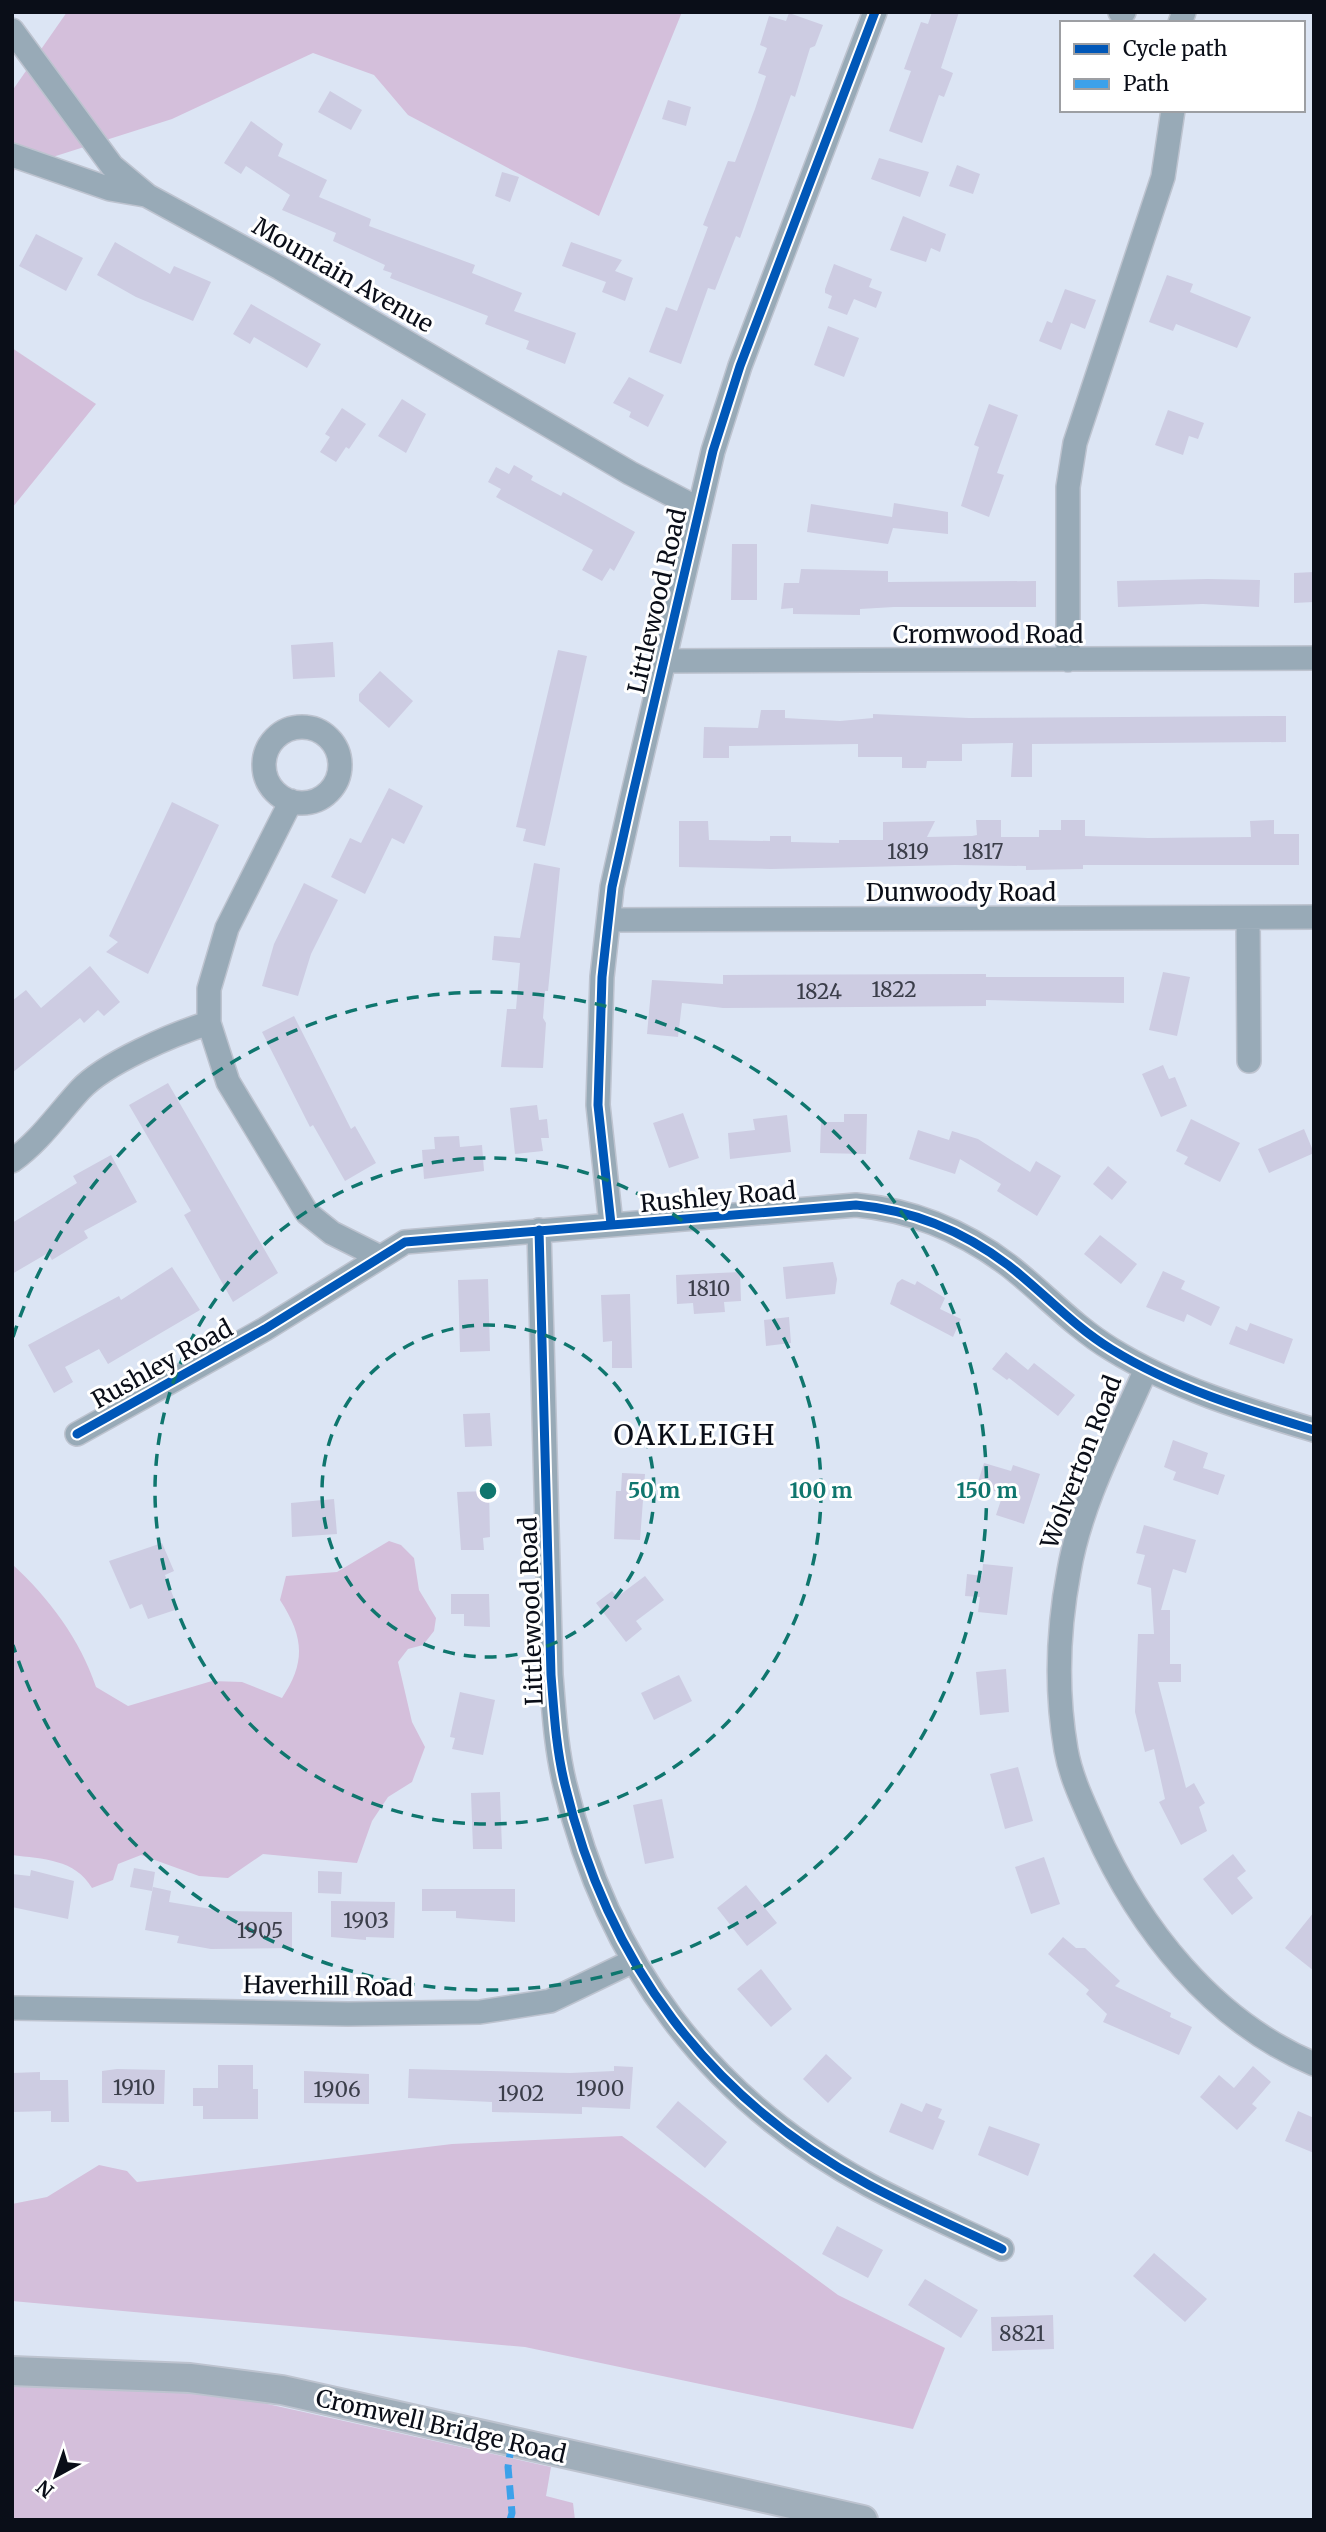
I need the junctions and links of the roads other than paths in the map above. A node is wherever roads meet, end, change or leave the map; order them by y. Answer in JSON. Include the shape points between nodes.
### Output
{"nodes":[{"id":1,"x":875,"y":12,"type":"edge"},
{"id":2,"x":12,"y":30,"type":"edge"},
{"id":3,"x":1173,"y":112,"type":"edge"},
{"id":4,"x":12,"y":155,"type":"edge"},
{"id":5,"x":148,"y":196,"type":"junction"},
{"id":6,"x":697,"y":508,"type":"junction"},
{"id":7,"x":1314,"y":658,"type":"edge"},
{"id":8,"x":1068,"y":660,"type":"junction"},
{"id":9,"x":663,"y":661,"type":"junction"},
{"id":10,"x":291,"y":801,"type":"dead end"},
{"id":11,"x":1314,"y":917,"type":"edge"},
{"id":12,"x":1248,"y":918,"type":"junction"},
{"id":13,"x":609,"y":920,"type":"junction"},
{"id":14,"x":209,"y":1023,"type":"junction"},
{"id":15,"x":1249,"y":1061,"type":"dead end"},
{"id":16,"x":12,"y":1161,"type":"edge"},
{"id":17,"x":611,"y":1224,"type":"junction"},
{"id":18,"x":539,"y":1230,"type":"junction"},
{"id":19,"x":380,"y":1257,"type":"junction"},
{"id":20,"x":1146,"y":1368,"type":"junction"},
{"id":21,"x":1314,"y":1430,"type":"edge"},
{"id":22,"x":77,"y":1434,"type":"dead end"},
{"id":23,"x":633,"y":1961,"type":"junction"},
{"id":24,"x":12,"y":2008,"type":"edge"},
{"id":25,"x":1314,"y":2064,"type":"edge"},
{"id":26,"x":1002,"y":2249,"type":"dead end"},
{"id":27,"x":12,"y":2371,"type":"edge"},
{"id":28,"x":851,"y":2519,"type":"edge"}],
"edges":[{"from":1,"to":6,"type":"street","name":"Littlewood Road","via":[[740,366]]},
{"from":2,"to":5,"type":"street","name":"Mountain Avenue","via":[[113,166]]},
{"from":3,"to":8,"type":"street","via":[[1163,177],[1075,443],[1068,487]]},
{"from":4,"to":5,"type":"street","via":[[110,189]]},
{"from":5,"to":6,"type":"street","name":"Mountain Avenue"},
{"from":6,"to":9,"type":"street","name":"Littlewood Road"},
{"from":7,"to":8,"type":"street","name":"Cromwood Road"},
{"from":8,"to":9,"type":"street","name":"Cromwood Road"},
{"from":9,"to":13,"type":"street","name":"Littlewood Road","via":[[612,887]]},
{"from":10,"to":14,"type":"street","via":[[227,928],[209,989]]},
{"from":11,"to":12,"type":"street","name":"Dunwoody Road"},
{"from":12,"to":13,"type":"street","name":"Dunwoody Road"},
{"from":12,"to":15,"type":"street"},
{"from":13,"to":17,"type":"street","name":"Littlewood Road","via":[[598,1080]]},
{"from":14,"to":16,"type":"street","via":[[176,1034],[81,1088],[43,1135]]},
{"from":14,"to":19,"type":"street","via":[[228,1082],[307,1213],[332,1233]]},
{"from":17,"to":18,"type":"street","name":"Rushley Road"},
{"from":17,"to":20,"type":"street","name":"Rushley Road","via":[[856,1205],[914,1215],[984,1248],[1110,1349]]},
{"from":18,"to":19,"type":"street","name":"Rushley Road","via":[[405,1242]]},
{"from":18,"to":23,"type":"street","name":"Littlewood Road","via":[[556,1732],[579,1839],[613,1926]]},
{"from":19,"to":22,"type":"street","name":"Rushley Road","via":[[265,1329]]},
{"from":20,"to":21,"type":"street","name":"Rushley Road","via":[[1192,1390]]},
{"from":20,"to":25,"type":"street","name":"Wolverton Road","via":[[1088,1506],[1069,1569],[1060,1676],[1066,1752],[1112,1867],[1146,1923],[1216,2001]]},
{"from":23,"to":24,"type":"street","name":"Haverhill Road","via":[[550,2001],[480,2012]]},
{"from":23,"to":26,"type":"street","name":"Littlewood Road","via":[[672,2022],[707,2063],[752,2104],[868,2185]]},
{"from":27,"to":28,"type":"main road","name":"Cromwell Bridge Road","via":[[190,2378],[282,2390]]}]}
